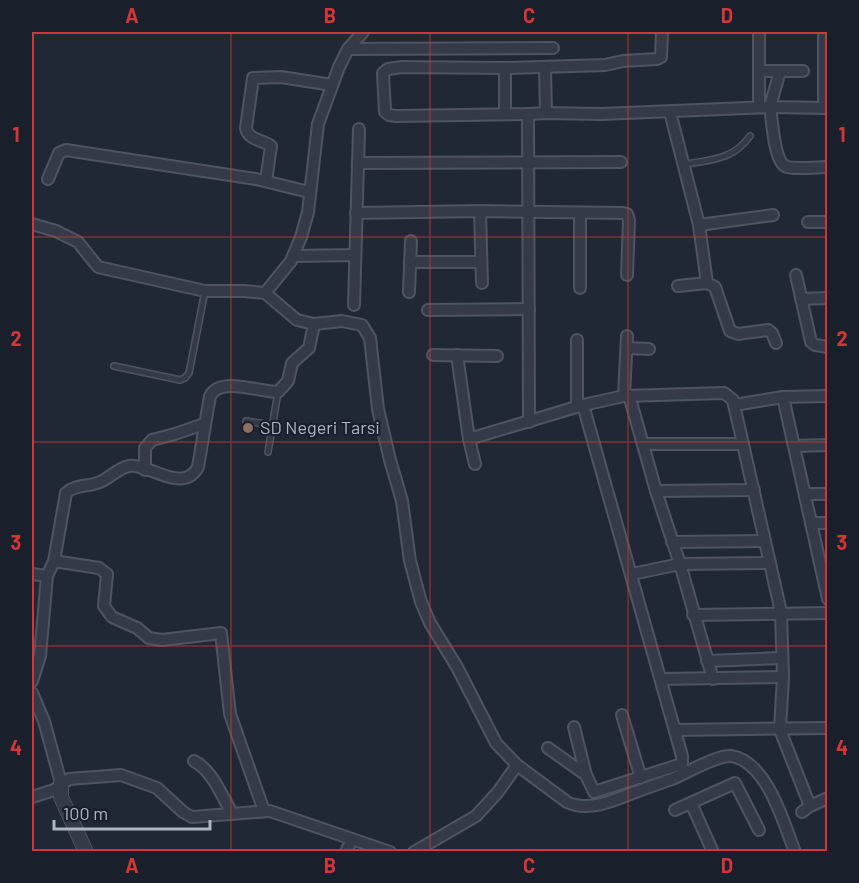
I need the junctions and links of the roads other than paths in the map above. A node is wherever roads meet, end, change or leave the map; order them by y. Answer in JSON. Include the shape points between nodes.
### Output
{"nodes":[{"id":1,"x":363,"y":32,"type":"edge"},
{"id":2,"x":662,"y":32,"type":"edge"},
{"id":3,"x":759,"y":32,"type":"edge"},
{"id":4,"x":824,"y":32,"type":"edge"},
{"id":5,"x":348,"y":48,"type":"junction"},
{"id":6,"x":553,"y":48,"type":"dead end"},
{"id":7,"x":505,"y":68,"type":"junction"},
{"id":8,"x":546,"y":68,"type":"junction"},
{"id":9,"x":760,"y":71,"type":"junction"},
{"id":10,"x":780,"y":71,"type":"junction"},
{"id":11,"x":803,"y":71,"type":"dead end"},
{"id":12,"x":332,"y":85,"type":"junction"},
{"id":13,"x":765,"y":107,"type":"junction"},
{"id":14,"x":826,"y":108,"type":"edge"},
{"id":15,"x":670,"y":112,"type":"junction"},
{"id":16,"x":546,"y":113,"type":"junction"},
{"id":17,"x":505,"y":114,"type":"junction"},
{"id":18,"x":528,"y":114,"type":"junction"},
{"id":19,"x":359,"y":129,"type":"dead end"},
{"id":20,"x":750,"y":136,"type":"dead end"},
{"id":21,"x":527,"y":161,"type":"junction"},
{"id":22,"x":621,"y":162,"type":"dead end"},
{"id":23,"x":357,"y":163,"type":"junction"},
{"id":24,"x":683,"y":165,"type":"junction"},
{"id":25,"x":828,"y":167,"type":"edge"},
{"id":26,"x":48,"y":178,"type":"dead end"},
{"id":27,"x":266,"y":182,"type":"junction"},
{"id":28,"x":309,"y":192,"type":"junction"},
{"id":29,"x":480,"y":211,"type":"junction"},
{"id":30,"x":356,"y":213,"type":"junction"},
{"id":31,"x":529,"y":213,"type":"junction"},
{"id":32,"x":580,"y":214,"type":"junction"},
{"id":33,"x":773,"y":215,"type":"dead end"},
{"id":34,"x":808,"y":222,"type":"dead end"},
{"id":35,"x":828,"y":222,"type":"edge"},
{"id":36,"x":32,"y":224,"type":"edge"},
{"id":37,"x":699,"y":225,"type":"junction"},
{"id":38,"x":411,"y":241,"type":"dead end"},
{"id":39,"x":355,"y":255,"type":"junction"},
{"id":40,"x":293,"y":256,"type":"junction"},
{"id":41,"x":410,"y":262,"type":"junction"},
{"id":42,"x":481,"y":262,"type":"junction"},
{"id":43,"x":627,"y":275,"type":"dead end"},
{"id":44,"x":796,"y":275,"type":"dead end"},
{"id":45,"x":707,"y":283,"type":"junction"},
{"id":46,"x":482,"y":284,"type":"dead end"},
{"id":47,"x":678,"y":286,"type":"dead end"},
{"id":48,"x":580,"y":288,"type":"dead end"},
{"id":49,"x":206,"y":291,"type":"junction"},
{"id":50,"x":409,"y":292,"type":"dead end"},
{"id":51,"x":266,"y":293,"type":"junction"},
{"id":52,"x":828,"y":298,"type":"edge"},
{"id":53,"x":801,"y":299,"type":"junction"},
{"id":54,"x":354,"y":305,"type":"dead end"},
{"id":55,"x":529,"y":309,"type":"junction"},
{"id":56,"x":428,"y":310,"type":"dead end"},
{"id":57,"x":314,"y":324,"type":"junction"},
{"id":58,"x":627,"y":336,"type":"dead end"},
{"id":59,"x":577,"y":340,"type":"dead end"},
{"id":60,"x":776,"y":343,"type":"dead end"},
{"id":61,"x":828,"y":347,"type":"edge"},
{"id":62,"x":627,"y":348,"type":"junction"},
{"id":63,"x":649,"y":349,"type":"dead end"},
{"id":64,"x":433,"y":355,"type":"dead end"},
{"id":65,"x":457,"y":355,"type":"junction"},
{"id":66,"x":497,"y":356,"type":"dead end"},
{"id":67,"x":114,"y":366,"type":"dead end"},
{"id":68,"x":273,"y":392,"type":"junction"},
{"id":69,"x":627,"y":396,"type":"junction"},
{"id":70,"x":828,"y":396,"type":"edge"},
{"id":71,"x":783,"y":397,"type":"junction"},
{"id":72,"x":734,"y":405,"type":"junction"},
{"id":73,"x":580,"y":406,"type":"junction"},
{"id":74,"x":246,"y":422,"type":"dead end"},
{"id":75,"x":529,"y":422,"type":"junction"},
{"id":76,"x":204,"y":424,"type":"junction"},
{"id":77,"x":273,"y":425,"type":"junction"},
{"id":78,"x":470,"y":439,"type":"junction"},
{"id":79,"x":643,"y":444,"type":"junction"},
{"id":80,"x":744,"y":444,"type":"junction"},
{"id":81,"x":828,"y":445,"type":"edge"},
{"id":82,"x":794,"y":446,"type":"junction"},
{"id":83,"x":268,"y":452,"type":"dead end"},
{"id":84,"x":475,"y":464,"type":"dead end"},
{"id":85,"x":145,"y":470,"type":"junction"},
{"id":86,"x":754,"y":490,"type":"junction"},
{"id":87,"x":656,"y":491,"type":"junction"},
{"id":88,"x":805,"y":494,"type":"junction"},
{"id":89,"x":828,"y":494,"type":"edge"},
{"id":90,"x":811,"y":523,"type":"junction"},
{"id":91,"x":828,"y":523,"type":"edge"},
{"id":92,"x":672,"y":542,"type":"junction"},
{"id":93,"x":765,"y":542,"type":"junction"},
{"id":94,"x":54,"y":561,"type":"junction"},
{"id":95,"x":770,"y":563,"type":"junction"},
{"id":96,"x":680,"y":564,"type":"junction"},
{"id":97,"x":824,"y":566,"type":"edge"},
{"id":98,"x":32,"y":574,"type":"edge"},
{"id":99,"x":632,"y":574,"type":"junction"},
{"id":100,"x":47,"y":576,"type":"junction"},
{"id":101,"x":828,"y":599,"type":"edge"},
{"id":102,"x":781,"y":612,"type":"junction"},
{"id":103,"x":828,"y":613,"type":"edge"},
{"id":104,"x":693,"y":615,"type":"junction"},
{"id":105,"x":782,"y":658,"type":"junction"},
{"id":106,"x":707,"y":662,"type":"junction"},
{"id":107,"x":783,"y":677,"type":"junction"},
{"id":108,"x":662,"y":679,"type":"junction"},
{"id":109,"x":713,"y":679,"type":"junction"},
{"id":110,"x":32,"y":681,"type":"edge"},
{"id":111,"x":32,"y":693,"type":"edge"},
{"id":112,"x":35,"y":707,"type":"edge"},
{"id":113,"x":622,"y":716,"type":"dead end"},
{"id":114,"x":574,"y":727,"type":"dead end"},
{"id":115,"x":828,"y":729,"type":"edge"},
{"id":116,"x":675,"y":730,"type":"junction"},
{"id":117,"x":780,"y":730,"type":"junction"},
{"id":118,"x":548,"y":748,"type":"dead end"},
{"id":119,"x":194,"y":761,"type":"dead end"},
{"id":120,"x":517,"y":765,"type":"junction"},
{"id":121,"x":586,"y":775,"type":"junction"},
{"id":122,"x":640,"y":778,"type":"junction"},
{"id":123,"x":61,"y":783,"type":"junction"},
{"id":124,"x":32,"y":797,"type":"edge"},
{"id":125,"x":828,"y":798,"type":"edge"},
{"id":126,"x":691,"y":802,"type":"junction"},
{"id":127,"x":675,"y":810,"type":"dead end"},
{"id":128,"x":264,"y":811,"type":"junction"},
{"id":129,"x":232,"y":813,"type":"junction"},
{"id":130,"x":759,"y":830,"type":"dead end"},
{"id":131,"x":352,"y":839,"type":"junction"},
{"id":132,"x":86,"y":852,"type":"edge"},
{"id":133,"x":346,"y":852,"type":"edge"},
{"id":134,"x":390,"y":852,"type":"edge"},
{"id":135,"x":414,"y":852,"type":"edge"},
{"id":136,"x":713,"y":852,"type":"edge"},
{"id":137,"x":795,"y":852,"type":"edge"}],
"edges":[{"from":1,"to":5,"type":"street"},
{"from":2,"to":8,"type":"street","via":[[661,57]]},
{"from":3,"to":9,"type":"street"},
{"from":4,"to":14,"type":"street"},
{"from":5,"to":6,"type":"street"},
{"from":5,"to":12,"type":"street"},
{"from":7,"to":8,"type":"street"},
{"from":7,"to":17,"type":"street"},
{"from":7,"to":17,"type":"street","via":[[402,67],[383,73],[384,107],[389,115]]},
{"from":8,"to":16,"type":"street"},
{"from":9,"to":10,"type":"street"},
{"from":9,"to":13,"type":"street"},
{"from":10,"to":11,"type":"street"},
{"from":10,"to":13,"type":"street"},
{"from":12,"to":27,"type":"street","via":[[281,77],[253,78],[247,133],[271,146]]},
{"from":12,"to":28,"type":"street","via":[[315,138]]},
{"from":13,"to":14,"type":"street"},
{"from":13,"to":15,"type":"street"},
{"from":13,"to":25,"type":"street","via":[[782,164]]},
{"from":15,"to":16,"type":"street"},
{"from":15,"to":24,"type":"street"},
{"from":16,"to":18,"type":"street"},
{"from":17,"to":18,"type":"street"},
{"from":18,"to":21,"type":"street"},
{"from":19,"to":23,"type":"street"},
{"from":20,"to":24,"type":"lane","via":[[729,155]]},
{"from":21,"to":22,"type":"street"},
{"from":21,"to":23,"type":"street"},
{"from":21,"to":31,"type":"street"},
{"from":23,"to":30,"type":"street"},
{"from":24,"to":37,"type":"street"},
{"from":26,"to":27,"type":"street","via":[[59,153],[66,150]]},
{"from":27,"to":28,"type":"street"},
{"from":28,"to":40,"type":"street","via":[[304,229]]},
{"from":29,"to":30,"type":"street"},
{"from":29,"to":31,"type":"street"},
{"from":29,"to":42,"type":"street"},
{"from":30,"to":39,"type":"street"},
{"from":31,"to":32,"type":"street"},
{"from":31,"to":55,"type":"street"},
{"from":32,"to":43,"type":"street","via":[[623,213],[629,217]]},
{"from":32,"to":48,"type":"street"},
{"from":33,"to":37,"type":"street"},
{"from":34,"to":35,"type":"street"},
{"from":36,"to":49,"type":"street","via":[[78,242],[98,267]]},
{"from":37,"to":45,"type":"street"},
{"from":38,"to":41,"type":"street"},
{"from":39,"to":40,"type":"street"},
{"from":39,"to":54,"type":"street"},
{"from":40,"to":51,"type":"street"},
{"from":41,"to":42,"type":"street"},
{"from":41,"to":50,"type":"street"},
{"from":42,"to":46,"type":"street"},
{"from":44,"to":53,"type":"street"},
{"from":45,"to":47,"type":"street"},
{"from":45,"to":60,"type":"street","via":[[715,287],[730,331],[738,334],[768,330]]},
{"from":49,"to":51,"type":"street"},
{"from":49,"to":67,"type":"lane","via":[[185,378]]},
{"from":51,"to":57,"type":"street","via":[[297,320]]},
{"from":52,"to":53,"type":"street"},
{"from":53,"to":61,"type":"street","via":[[811,342]]},
{"from":55,"to":56,"type":"street"},
{"from":55,"to":75,"type":"street"},
{"from":57,"to":68,"type":"street","via":[[309,348],[292,363],[288,381]]},
{"from":57,"to":120,"type":"street","via":[[334,320],[358,323],[368,332],[378,409],[422,602],[496,743]]},
{"from":58,"to":62,"type":"street"},
{"from":59,"to":73,"type":"street"},
{"from":62,"to":63,"type":"street"},
{"from":62,"to":69,"type":"street"},
{"from":64,"to":65,"type":"street"},
{"from":65,"to":66,"type":"street"},
{"from":65,"to":78,"type":"street"},
{"from":68,"to":76,"type":"street","via":[[234,386],[214,389]]},
{"from":68,"to":77,"type":"lane"},
{"from":69,"to":72,"type":"street","via":[[724,393]]},
{"from":69,"to":73,"type":"street"},
{"from":69,"to":79,"type":"street"},
{"from":70,"to":71,"type":"street"},
{"from":71,"to":72,"type":"street"},
{"from":71,"to":82,"type":"street"},
{"from":72,"to":80,"type":"street"},
{"from":73,"to":75,"type":"street"},
{"from":73,"to":99,"type":"street"},
{"from":74,"to":77,"type":"lane"},
{"from":75,"to":78,"type":"street"},
{"from":76,"to":85,"type":"street","via":[[152,440],[145,448]]},
{"from":76,"to":85,"type":"street","via":[[195,473],[170,478]]},
{"from":77,"to":83,"type":"lane"},
{"from":78,"to":84,"type":"street"},
{"from":79,"to":80,"type":"street"},
{"from":79,"to":87,"type":"street"},
{"from":80,"to":86,"type":"street"},
{"from":81,"to":82,"type":"street"},
{"from":82,"to":88,"type":"street"},
{"from":85,"to":94,"type":"street","via":[[128,466],[101,482],[68,490]]},
{"from":86,"to":87,"type":"street"},
{"from":86,"to":93,"type":"street"},
{"from":87,"to":92,"type":"street"},
{"from":88,"to":89,"type":"street"},
{"from":88,"to":90,"type":"street"},
{"from":90,"to":91,"type":"street"},
{"from":90,"to":97,"type":"street"},
{"from":92,"to":93,"type":"street"},
{"from":92,"to":96,"type":"street"},
{"from":93,"to":95,"type":"street"},
{"from":94,"to":100,"type":"street"},
{"from":94,"to":128,"type":"street","via":[[99,568],[107,574],[104,606],[112,616],[149,638],[221,633],[230,714]]},
{"from":95,"to":96,"type":"street"},
{"from":95,"to":102,"type":"street"},
{"from":96,"to":99,"type":"street"},
{"from":96,"to":104,"type":"street"},
{"from":97,"to":101,"type":"street"},
{"from":98,"to":100,"type":"street"},
{"from":99,"to":108,"type":"street"},
{"from":100,"to":110,"type":"street","via":[[40,656]]},
{"from":102,"to":103,"type":"street"},
{"from":102,"to":104,"type":"street"},
{"from":102,"to":105,"type":"street"},
{"from":104,"to":106,"type":"street"},
{"from":105,"to":106,"type":"street"},
{"from":105,"to":107,"type":"street"},
{"from":106,"to":109,"type":"street"},
{"from":107,"to":109,"type":"street"},
{"from":107,"to":117,"type":"street"},
{"from":108,"to":109,"type":"street"},
{"from":108,"to":116,"type":"street"},
{"from":111,"to":112,"type":"street"},
{"from":112,"to":123,"type":"street","via":[[48,733]]},
{"from":113,"to":122,"type":"street"},
{"from":114,"to":121,"type":"street"},
{"from":115,"to":117,"type":"street"},
{"from":116,"to":117,"type":"street"},
{"from":116,"to":122,"type":"street","via":[[682,764]]},
{"from":117,"to":125,"type":"street","via":[[806,809]]},
{"from":118,"to":121,"type":"street"},
{"from":119,"to":129,"type":"street","via":[[208,772]]},
{"from":120,"to":135,"type":"street","via":[[476,816]]},
{"from":120,"to":137,"type":"street","via":[[567,802],[583,806],[611,802],[716,759],[737,758],[764,781]]},
{"from":121,"to":122,"type":"street","via":[[596,792]]},
{"from":123,"to":124,"type":"street","via":[[54,790]]},
{"from":123,"to":129,"type":"street","via":[[127,776],[157,788],[187,815]]},
{"from":123,"to":132,"type":"street","via":[[61,798]]},
{"from":126,"to":127,"type":"street"},
{"from":126,"to":130,"type":"street","via":[[735,783]]},
{"from":126,"to":136,"type":"street"},
{"from":128,"to":129,"type":"street"},
{"from":128,"to":131,"type":"street"},
{"from":131,"to":133,"type":"street"},
{"from":131,"to":134,"type":"street"}]}
